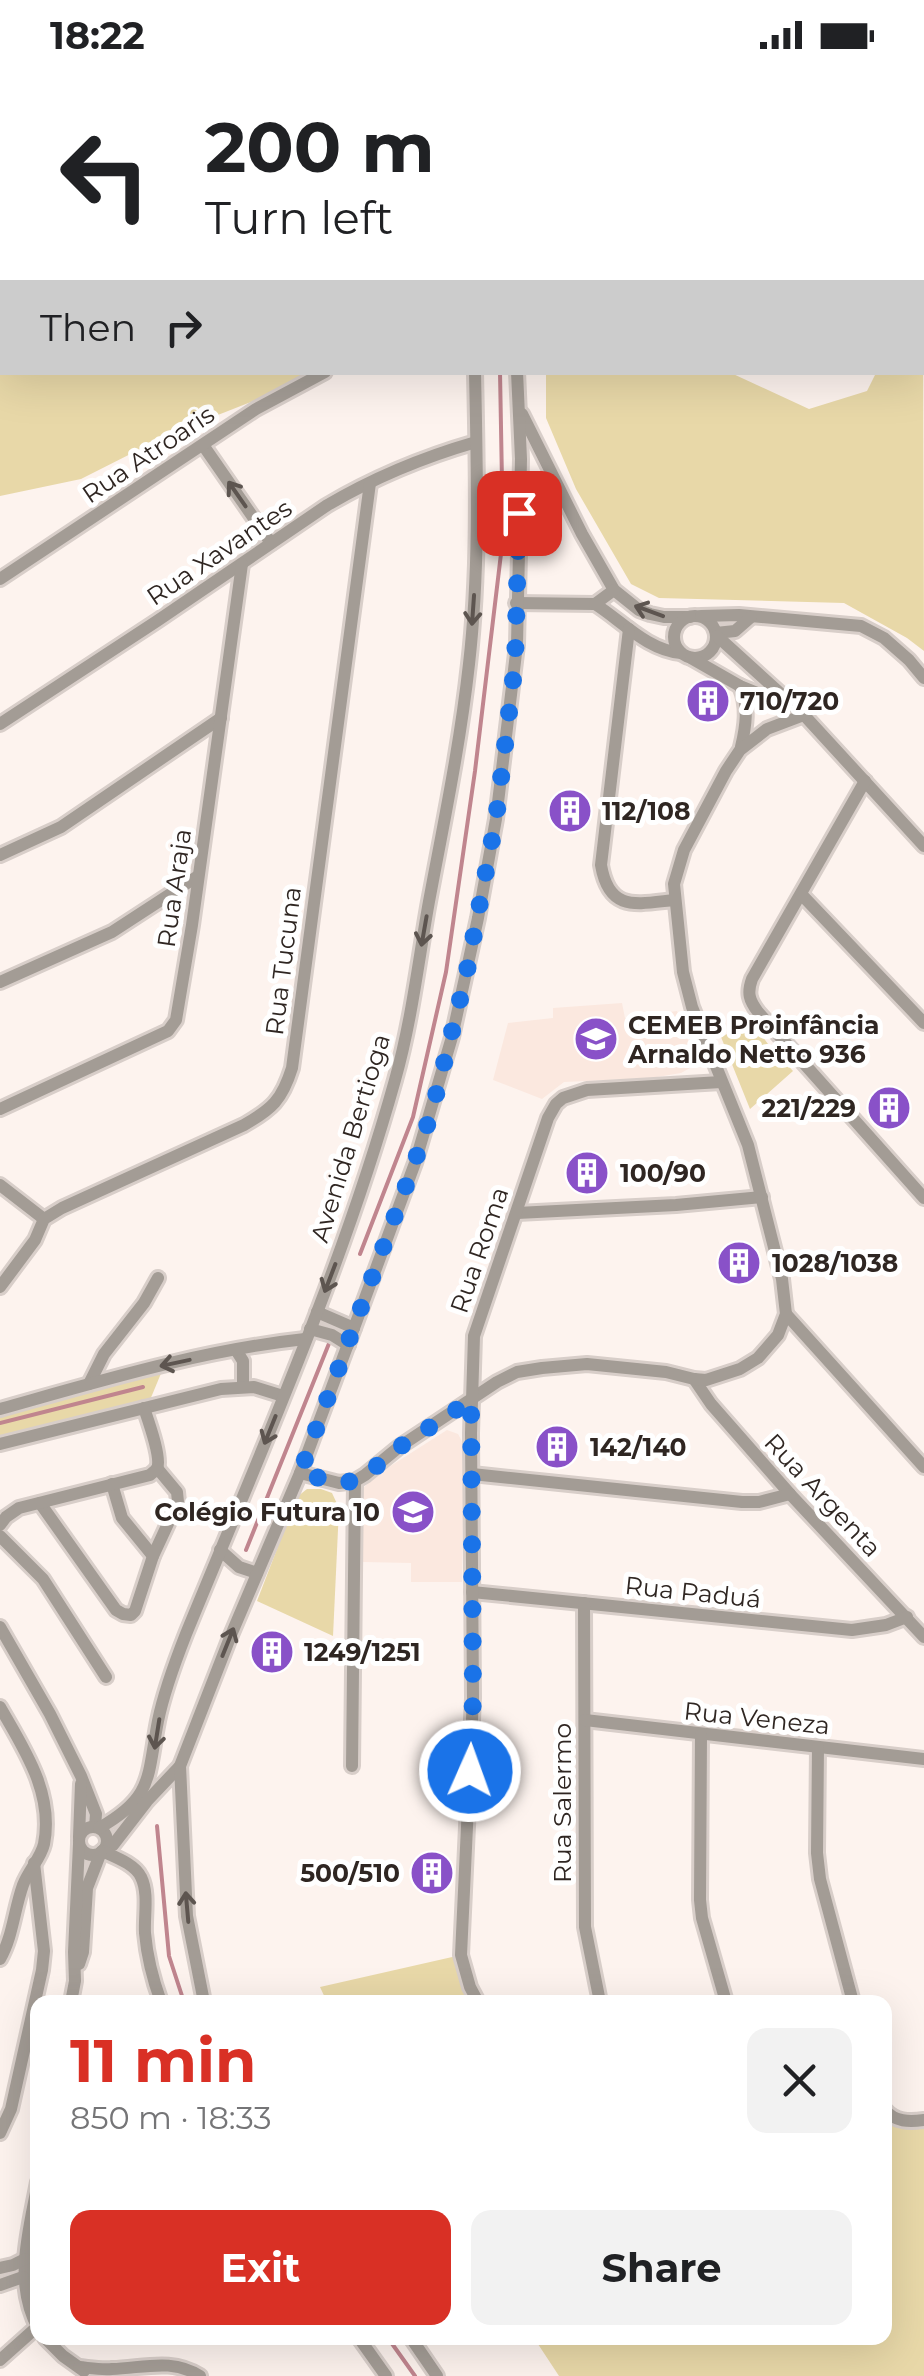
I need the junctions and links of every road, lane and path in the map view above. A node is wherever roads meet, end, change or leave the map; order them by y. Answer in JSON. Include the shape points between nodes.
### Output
{"nodes":[{"id":1,"x":320,"y":375,"type":"edge"},
{"id":2,"x":475,"y":375,"type":"edge"},
{"id":3,"x":517,"y":375,"type":"edge"},
{"id":4,"x":519,"y":408,"type":"junction"},
{"id":5,"x":476,"y":442,"type":"junction"},
{"id":6,"x":203,"y":445,"type":"junction"},
{"id":7,"x":370,"y":483,"type":"junction"},
{"id":8,"x":271,"y":543,"type":"junction"},
{"id":9,"x":242,"y":564,"type":"junction"},
{"id":10,"x":0,"y":579,"type":"edge"},
{"id":11,"x":614,"y":590,"type":"junction"},
{"id":12,"x":516,"y":603,"type":"junction"},
{"id":13,"x":595,"y":604,"type":"junction"},
{"id":14,"x":696,"y":616,"type":"junction"},
{"id":15,"x":752,"y":616,"type":"junction"},
{"id":16,"x":629,"y":630,"type":"junction"},
{"id":17,"x":717,"y":635,"type":"junction"},
{"id":18,"x":686,"y":656,"type":"junction"},
{"id":19,"x":924,"y":678,"type":"edge"},
{"id":20,"x":740,"y":686,"type":"junction"},
{"id":21,"x":800,"y":712,"type":"junction"},
{"id":22,"x":221,"y":718,"type":"junction"},
{"id":23,"x":0,"y":724,"type":"edge"},
{"id":24,"x":740,"y":750,"type":"junction"},
{"id":25,"x":865,"y":781,"type":"junction"},
{"id":26,"x":924,"y":846,"type":"edge"},
{"id":27,"x":0,"y":854,"type":"edge"},
{"id":28,"x":198,"y":876,"type":"junction"},
{"id":29,"x":802,"y":894,"type":"junction"},
{"id":30,"x":674,"y":900,"type":"junction"},
{"id":31,"x":0,"y":982,"type":"edge"},
{"id":32,"x":924,"y":1023,"type":"edge"},
{"id":33,"x":721,"y":1082,"type":"junction"},
{"id":34,"x":0,"y":1109,"type":"edge"},
{"id":35,"x":0,"y":1185,"type":"edge"},
{"id":36,"x":762,"y":1197,"type":"junction"},
{"id":37,"x":924,"y":1198,"type":"edge"},
{"id":38,"x":517,"y":1212,"type":"junction"},
{"id":39,"x":44,"y":1219,"type":"junction"},
{"id":40,"x":158,"y":1278,"type":"dead end"},
{"id":41,"x":0,"y":1286,"type":"edge"},
{"id":42,"x":317,"y":1312,"type":"junction"},
{"id":43,"x":786,"y":1314,"type":"junction"},
{"id":44,"x":354,"y":1328,"type":"junction"},
{"id":45,"x":308,"y":1334,"type":"junction"},
{"id":46,"x":348,"y":1344,"type":"junction"},
{"id":47,"x":236,"y":1350,"type":"junction"},
{"id":48,"x":694,"y":1379,"type":"junction"},
{"id":49,"x":89,"y":1384,"type":"junction"},
{"id":50,"x":243,"y":1386,"type":"junction"},
{"id":51,"x":283,"y":1396,"type":"junction"},
{"id":52,"x":471,"y":1400,"type":"junction"},
{"id":53,"x":144,"y":1408,"type":"junction"},
{"id":54,"x":0,"y":1409,"type":"edge"},
{"id":55,"x":0,"y":1444,"type":"edge"},
{"id":56,"x":924,"y":1467,"type":"edge"},
{"id":57,"x":157,"y":1468,"type":"junction"},
{"id":58,"x":300,"y":1473,"type":"junction"},
{"id":59,"x":472,"y":1474,"type":"junction"},
{"id":60,"x":354,"y":1481,"type":"junction"},
{"id":61,"x":112,"y":1484,"type":"junction"},
{"id":62,"x":790,"y":1494,"type":"junction"},
{"id":63,"x":40,"y":1503,"type":"junction"},
{"id":64,"x":0,"y":1525,"type":"edge"},
{"id":65,"x":0,"y":1536,"type":"edge"},
{"id":66,"x":220,"y":1550,"type":"junction"},
{"id":67,"x":153,"y":1556,"type":"junction"},
{"id":68,"x":258,"y":1573,"type":"junction"},
{"id":69,"x":472,"y":1592,"type":"junction"},
{"id":70,"x":584,"y":1602,"type":"junction"},
{"id":71,"x":906,"y":1617,"type":"junction"},
{"id":72,"x":0,"y":1627,"type":"edge"},
{"id":73,"x":924,"y":1637,"type":"edge"},
{"id":74,"x":106,"y":1677,"type":"dead end"},
{"id":75,"x":0,"y":1707,"type":"edge"},
{"id":76,"x":584,"y":1720,"type":"junction"},
{"id":77,"x":701,"y":1734,"type":"junction"},
{"id":78,"x":818,"y":1747,"type":"junction"},
{"id":79,"x":924,"y":1759,"type":"edge"},
{"id":80,"x":180,"y":1766,"type":"junction"},
{"id":81,"x":352,"y":1766,"type":"dead end"},
{"id":82,"x":81,"y":1776,"type":"junction"},
{"id":83,"x":97,"y":1828,"type":"junction"},
{"id":84,"x":79,"y":1841,"type":"junction"},
{"id":85,"x":103,"y":1850,"type":"junction"},
{"id":86,"x":34,"y":1863,"type":"junction"},
{"id":87,"x":0,"y":1959,"type":"edge"},
{"id":88,"x":75,"y":1981,"type":"junction"},
{"id":89,"x":36,"y":1995,"type":"edge"},
{"id":90,"x":72,"y":1995,"type":"edge"},
{"id":91,"x":159,"y":1995,"type":"edge"},
{"id":92,"x":203,"y":1995,"type":"edge"},
{"id":93,"x":474,"y":1995,"type":"edge"},
{"id":94,"x":599,"y":1995,"type":"edge"},
{"id":95,"x":724,"y":1995,"type":"edge"},
{"id":96,"x":850,"y":1995,"type":"edge"},
{"id":97,"x":30,"y":2024,"type":"edge"},
{"id":98,"x":892,"y":2117,"type":"edge"},
{"id":99,"x":924,"y":2120,"type":"edge"},
{"id":100,"x":0,"y":2133,"type":"edge"},
{"id":101,"x":30,"y":2229,"type":"edge"},
{"id":102,"x":25,"y":2259,"type":"junction"},
{"id":103,"x":0,"y":2268,"type":"edge"},
{"id":104,"x":23,"y":2276,"type":"junction"},
{"id":105,"x":0,"y":2284,"type":"edge"},
{"id":106,"x":30,"y":2311,"type":"edge"},
{"id":107,"x":30,"y":2334,"type":"edge"},
{"id":108,"x":53,"y":2345,"type":"edge"},
{"id":109,"x":364,"y":2345,"type":"edge"},
{"id":110,"x":416,"y":2345,"type":"edge"},
{"id":111,"x":0,"y":2360,"type":"edge"},
{"id":112,"x":79,"y":2373,"type":"edge"},
{"id":113,"x":200,"y":2376,"type":"edge"},
{"id":114,"x":386,"y":2376,"type":"edge"},
{"id":115,"x":437,"y":2376,"type":"edge"}],
"edges":[{"from":1,"to":6,"type":"street","name":"Rua Atroaris"},
{"from":2,"to":5,"type":"street","name":"Avenida Bertioga"},
{"from":3,"to":4,"type":"street"},
{"from":4,"to":11,"type":"street"},
{"from":4,"to":12,"type":"street"},
{"from":5,"to":7,"type":"street","name":"Rua Xavantes"},
{"from":5,"to":42,"type":"street","name":"Avenida Bertioga","one_way":true,"via":[[469,663],[407,1024],[390,1096]]},
{"from":8,"to":6,"type":"street","one_way":true},
{"from":6,"to":10,"type":"street","name":"Rua Atroaris"},
{"from":7,"to":8,"type":"street","name":"Rua Xavantes"},
{"from":7,"to":39,"type":"street","name":"Rua Tucuna","via":[[286,1088],[244,1125]]},
{"from":8,"to":9,"type":"street","name":"Rua Xavantes"},
{"from":9,"to":22,"type":"street","name":"Rua Araja"},
{"from":9,"to":23,"type":"street","name":"Rua Xavantes"},
{"from":11,"to":13,"type":"street"},
{"from":14,"to":11,"type":"street","one_way":true,"via":[[650,614]]},
{"from":12,"to":13,"type":"street"},
{"from":12,"to":44,"type":"street","via":[[496,819],[466,976],[432,1111]]},
{"from":13,"to":16,"type":"street"},
{"from":14,"to":15,"type":"street"},
{"from":14,"to":17,"type":"street"},
{"from":14,"to":18,"type":"street","via":[[675,632]]},
{"from":15,"to":17,"type":"street","via":[[735,631]]},
{"from":15,"to":19,"type":"street","via":[[861,626],[884,638]]},
{"from":16,"to":18,"type":"street"},
{"from":16,"to":30,"type":"street","via":[[600,866],[621,901]]},
{"from":17,"to":18,"type":"street","via":[[710,652]]},
{"from":17,"to":21,"type":"street"},
{"from":18,"to":20,"type":"street"},
{"from":20,"to":21,"type":"street"},
{"from":20,"to":24,"type":"street","via":[[746,705]]},
{"from":21,"to":24,"type":"street"},
{"from":21,"to":25,"type":"street"},
{"from":22,"to":27,"type":"street","via":[[61,826]]},
{"from":22,"to":28,"type":"street","name":"Rua Araja"},
{"from":24,"to":30,"type":"street","via":[[684,850]]},
{"from":25,"to":26,"type":"street"},
{"from":25,"to":29,"type":"street"},
{"from":28,"to":31,"type":"street","via":[[112,932]]},
{"from":28,"to":34,"type":"street","name":"Rua Araja","via":[[178,1013],[168,1031]]},
{"from":29,"to":32,"type":"street"},
{"from":29,"to":37,"type":"street","via":[[752,979],[750,1002]]},
{"from":30,"to":33,"type":"street","via":[[692,1008]]},
{"from":33,"to":36,"type":"street"},
{"from":33,"to":38,"type":"street","name":"Rua Roma","via":[[587,1090],[563,1098],[542,1132]]},
{"from":35,"to":39,"type":"street"},
{"from":36,"to":38,"type":"street"},
{"from":36,"to":43,"type":"street"},
{"from":38,"to":52,"type":"street","name":"Rua Roma","via":[[474,1336]]},
{"from":39,"to":41,"type":"street"},
{"from":40,"to":49,"type":"street"},
{"from":42,"to":44,"type":"street"},
{"from":42,"to":45,"type":"street","name":"Avenida Bertioga"},
{"from":43,"to":48,"type":"street","via":[[758,1358],[719,1378]]},
{"from":43,"to":56,"type":"street"},
{"from":44,"to":46,"type":"street"},
{"from":45,"to":46,"type":"street"},
{"from":45,"to":47,"type":"street"},
{"from":45,"to":51,"type":"street","name":"Avenida Bertioga"},
{"from":46,"to":58,"type":"street"},
{"from":47,"to":49,"type":"street","one_way":true},
{"from":47,"to":50,"type":"street","via":[[244,1362]]},
{"from":48,"to":52,"type":"street","via":[[586,1364],[542,1368],[516,1372]]},
{"from":48,"to":62,"type":"street","name":"Rua Argenta"},
{"from":49,"to":54,"type":"street"},
{"from":50,"to":51,"type":"street"},
{"from":50,"to":53,"type":"street"},
{"from":51,"to":66,"type":"street","name":"Avenida Bertioga","one_way":true},
{"from":52,"to":59,"type":"street","name":"Rua Roma"},
{"from":52,"to":60,"type":"street"},
{"from":53,"to":55,"type":"street"},
{"from":53,"to":57,"type":"street"},
{"from":57,"to":61,"type":"street"},
{"from":57,"to":67,"type":"street","via":[[179,1497]]},
{"from":58,"to":60,"type":"street"},
{"from":58,"to":68,"type":"street"},
{"from":59,"to":62,"type":"street","via":[[742,1502]]},
{"from":59,"to":69,"type":"street","name":"Rua Roma"},
{"from":60,"to":81,"type":"street"},
{"from":61,"to":63,"type":"street"},
{"from":61,"to":67,"type":"street","via":[[122,1518]]},
{"from":62,"to":71,"type":"street","name":"Rua Argenta"},
{"from":63,"to":64,"type":"street","via":[[18,1508]]},
{"from":63,"to":67,"type":"street","via":[[122,1614],[136,1610]]},
{"from":65,"to":74,"type":"street","via":[[43,1578]]},
{"from":66,"to":68,"type":"street","via":[[238,1567]]},
{"from":66,"to":83,"type":"street","name":"Avenida Bertioga","one_way":true,"via":[[167,1686],[148,1782],[136,1801]]},
{"from":80,"to":68,"type":"street","one_way":true},
{"from":69,"to":70,"type":"street","name":"Rua Paduá"},
{"from":69,"to":93,"type":"street","name":"Rua Roma","via":[[461,1955]]},
{"from":70,"to":71,"type":"street","name":"Rua Paduá","via":[[852,1630]]},
{"from":70,"to":76,"type":"street","name":"Rua Salermo"},
{"from":71,"to":73,"type":"street","name":"Rua Argenta"},
{"from":72,"to":82,"type":"street"},
{"from":75,"to":86,"type":"street","via":[[42,1790],[44,1848]]},
{"from":76,"to":77,"type":"street","name":"Rua Veneza"},
{"from":76,"to":94,"type":"street","name":"Rua Salermo","via":[[585,1927]]},
{"from":77,"to":78,"type":"street","name":"Rua Veneza"},
{"from":77,"to":95,"type":"street","via":[[700,1900]]},
{"from":78,"to":79,"type":"street","name":"Rua Veneza"},
{"from":78,"to":96,"type":"street","via":[[820,1878]]},
{"from":80,"to":85,"type":"street"},
{"from":92,"to":80,"type":"street","one_way":true,"via":[[187,1916]]},
{"from":82,"to":83,"type":"street"},
{"from":82,"to":84,"type":"street"},
{"from":83,"to":84,"type":"street","via":[[87,1828]]},
{"from":83,"to":85,"type":"street","via":[[106,1835]]},
{"from":84,"to":85,"type":"street","via":[[88,1854]]},
{"from":84,"to":88,"type":"street"},
{"from":85,"to":88,"type":"street","via":[[88,1888]]},
{"from":85,"to":91,"type":"street","via":[[141,1875]]},
{"from":86,"to":87,"type":"street"},
{"from":86,"to":89,"type":"street","via":[[44,1952]]},
{"from":88,"to":90,"type":"street"},
{"from":97,"to":100,"type":"street"},
{"from":98,"to":99,"type":"street"},
{"from":101,"to":102,"type":"street"},
{"from":102,"to":103,"type":"street"},
{"from":102,"to":104,"type":"street"},
{"from":104,"to":105,"type":"street"},
{"from":104,"to":106,"type":"street"},
{"from":107,"to":111,"type":"street"},
{"from":108,"to":112,"type":"street"},
{"from":109,"to":114,"type":"street"},
{"from":110,"to":115,"type":"street"},
{"from":112,"to":113,"type":"street","via":[[164,2364]]}]}
